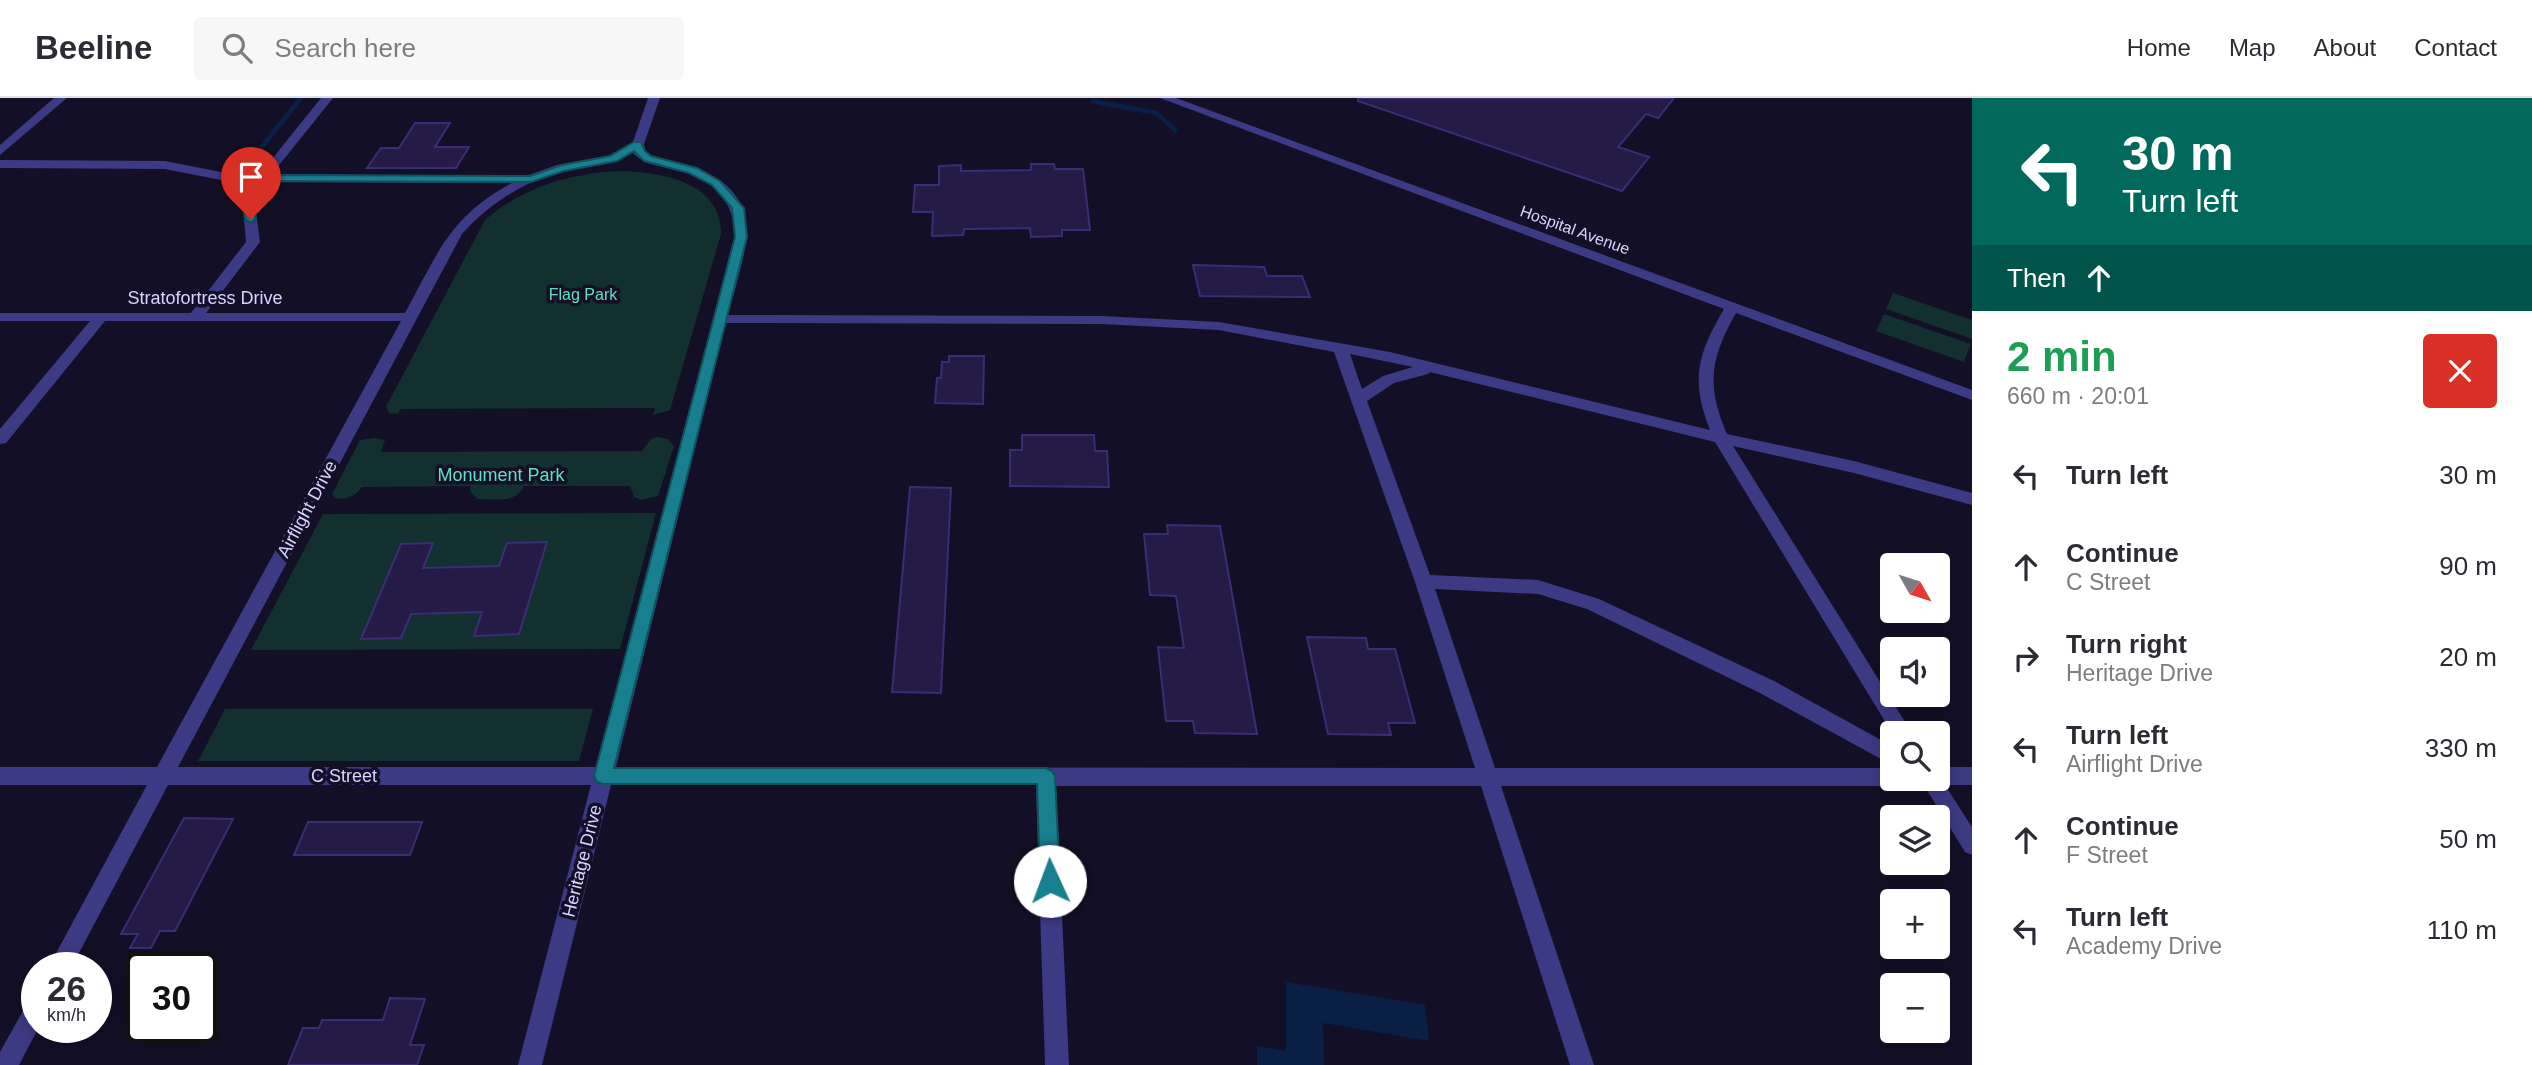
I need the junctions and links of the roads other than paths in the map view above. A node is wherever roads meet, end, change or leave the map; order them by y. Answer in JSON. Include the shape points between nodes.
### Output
{"nodes":[{"id":1,"x":61,"y":98,"type":"edge"},
{"id":2,"x":327,"y":98,"type":"edge"},
{"id":3,"x":654,"y":98,"type":"edge"},
{"id":4,"x":1166,"y":98,"type":"edge"},
{"id":5,"x":638,"y":144,"type":"junction"},
{"id":6,"x":0,"y":151,"type":"edge"},
{"id":7,"x":0,"y":164,"type":"edge"},
{"id":8,"x":263,"y":178,"type":"junction"},
{"id":9,"x":531,"y":179,"type":"junction"},
{"id":10,"x":1732,"y":307,"type":"junction"},
{"id":11,"x":0,"y":317,"type":"edge"},
{"id":12,"x":101,"y":317,"type":"junction"},
{"id":13,"x":195,"y":317,"type":"junction"},
{"id":14,"x":410,"y":317,"type":"junction"},
{"id":15,"x":718,"y":319,"type":"junction"},
{"id":16,"x":1340,"y":348,"type":"junction"},
{"id":17,"x":1441,"y":370,"type":"junction"},
{"id":18,"x":1972,"y":395,"type":"edge"},
{"id":19,"x":1359,"y":400,"type":"junction"},
{"id":20,"x":1721,"y":438,"type":"junction"},
{"id":21,"x":0,"y":439,"type":"edge"},
{"id":22,"x":1972,"y":499,"type":"edge"},
{"id":23,"x":1424,"y":582,"type":"junction"},
{"id":24,"x":1895,"y":721,"type":"edge"},
{"id":25,"x":1880,"y":749,"type":"edge"},
{"id":26,"x":0,"y":776,"type":"edge"},
{"id":27,"x":163,"y":776,"type":"junction"},
{"id":28,"x":603,"y":776,"type":"junction"},
{"id":29,"x":1046,"y":776,"type":"junction"},
{"id":30,"x":1488,"y":776,"type":"junction"},
{"id":31,"x":1880,"y":776,"type":"edge"},
{"id":32,"x":1950,"y":776,"type":"edge"},
{"id":33,"x":1972,"y":776,"type":"edge"},
{"id":34,"x":1938,"y":791,"type":"edge"},
{"id":35,"x":1972,"y":845,"type":"edge"},
{"id":36,"x":68,"y":952,"type":"edge"},
{"id":37,"x":21,"y":1038,"type":"edge"},
{"id":38,"x":6,"y":1065,"type":"edge"},
{"id":39,"x":530,"y":1065,"type":"edge"},
{"id":40,"x":1057,"y":1065,"type":"edge"},
{"id":41,"x":1583,"y":1065,"type":"edge"}],
"edges":[{"from":1,"to":6,"type":"street"},
{"from":2,"to":8,"type":"street"},
{"from":3,"to":5,"type":"street"},
{"from":4,"to":10,"type":"street","name":"Hospital Avenue"},
{"from":5,"to":9,"type":"street","name":"Airflight Drive","via":[[614,159]]},
{"from":5,"to":15,"type":"street","name":"Heritage Drive","via":[[639,153],[648,158],[710,179],[738,208],[741,237]]},
{"from":7,"to":8,"type":"street","via":[[156,164],[228,178]]},
{"from":8,"to":9,"type":"street"},
{"from":8,"to":13,"type":"street","via":[[248,197],[253,242]]},
{"from":9,"to":14,"type":"street","name":"Airflight Drive","via":[[493,198],[467,219]]},
{"from":10,"to":18,"type":"street","name":"Hospital Avenue"},
{"from":10,"to":20,"type":"street","via":[[1712,342],[1704,376],[1705,398]]},
{"from":11,"to":12,"type":"street","name":"Stratofortress Drive"},
{"from":12,"to":13,"type":"street","name":"Stratofortress Drive"},
{"from":12,"to":21,"type":"street"},
{"from":13,"to":14,"type":"street","name":"Stratofortress Drive"},
{"from":14,"to":27,"type":"street","name":"Airflight Drive"},
{"from":15,"to":16,"type":"street","via":[[1101,320],[1219,326]]},
{"from":15,"to":28,"type":"street","name":"Heritage Drive"},
{"from":16,"to":17,"type":"street"},
{"from":16,"to":19,"type":"street"},
{"from":17,"to":19,"type":"street","via":[[1401,372]]},
{"from":17,"to":20,"type":"street"},
{"from":19,"to":23,"type":"street"},
{"from":20,"to":22,"type":"street"},
{"from":20,"to":24,"type":"street"},
{"from":23,"to":25,"type":"street","via":[[1538,587],[1593,604],[1767,687]]},
{"from":23,"to":30,"type":"street"},
{"from":26,"to":27,"type":"street","name":"C Street"},
{"from":27,"to":28,"type":"street","name":"C Street"},
{"from":27,"to":36,"type":"street","name":"Airflight Drive"},
{"from":28,"to":29,"type":"street","name":"C Street"},
{"from":28,"to":39,"type":"street","name":"Heritage Drive"},
{"from":29,"to":30,"type":"street","name":"C Street"},
{"from":29,"to":40,"type":"street"},
{"from":30,"to":31,"type":"street","name":"C Street"},
{"from":30,"to":41,"type":"street"},
{"from":32,"to":33,"type":"street"},
{"from":34,"to":35,"type":"street"},
{"from":37,"to":38,"type":"street"}]}
